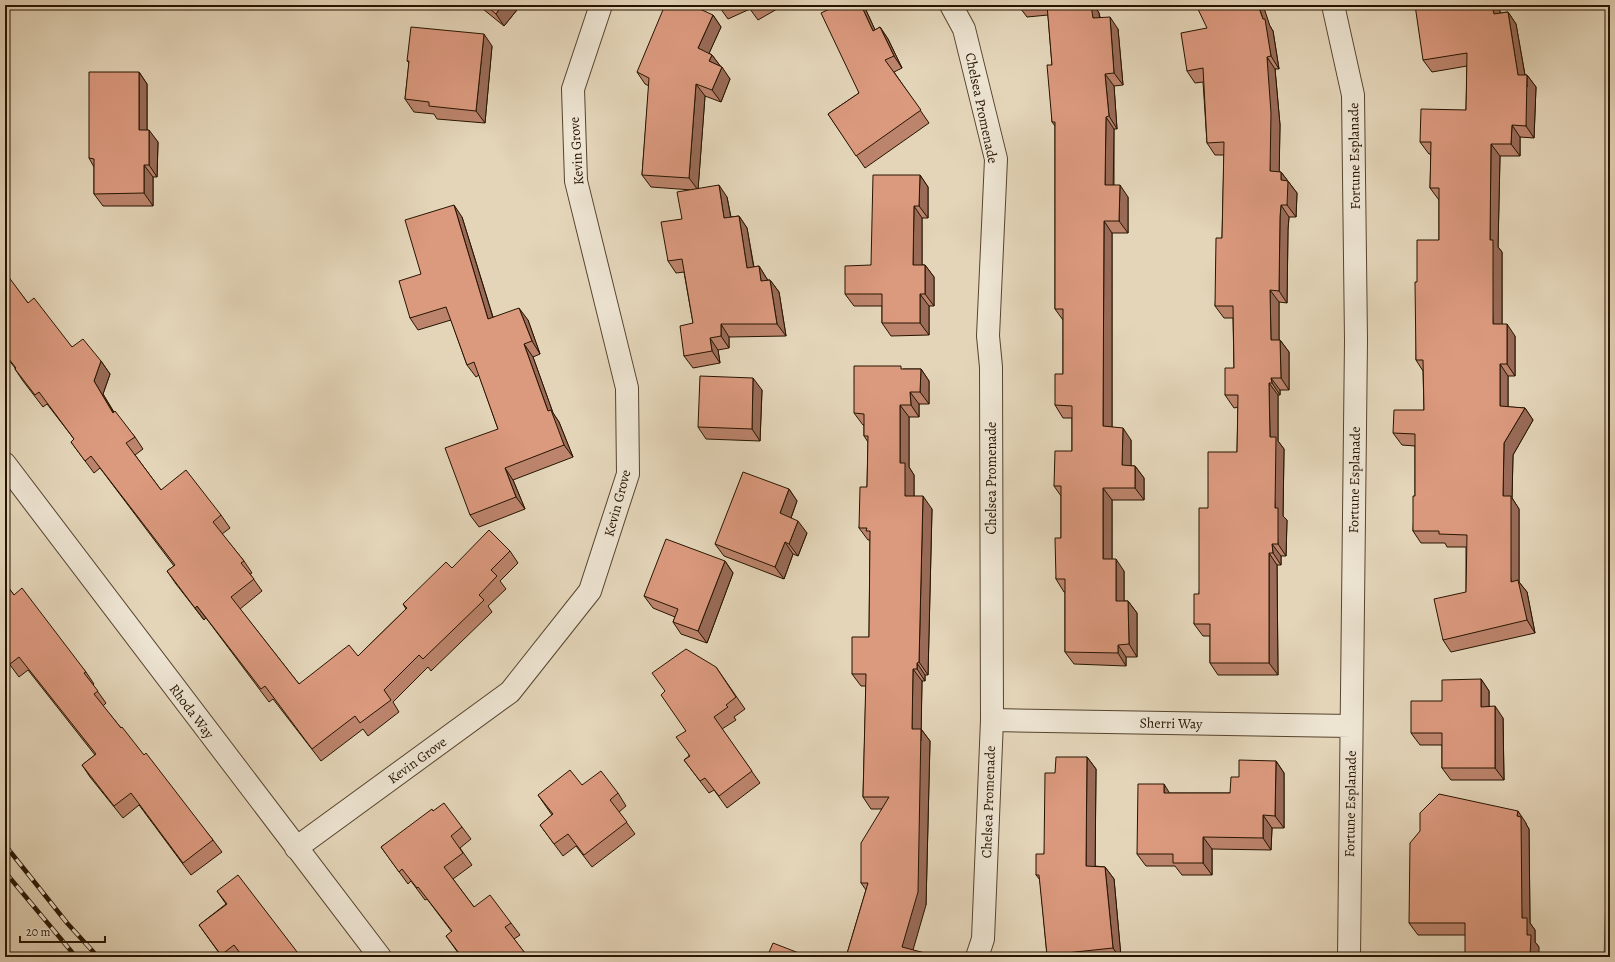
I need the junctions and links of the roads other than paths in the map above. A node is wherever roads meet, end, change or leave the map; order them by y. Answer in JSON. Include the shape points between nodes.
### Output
{"nodes":[{"id":1,"x":601,"y":5,"type":"edge"},
{"id":2,"x":951,"y":5,"type":"edge"},
{"id":3,"x":1333,"y":5,"type":"edge"},
{"id":4,"x":5,"y":464,"type":"edge"},
{"id":5,"x":992,"y":720,"type":"junction"},
{"id":6,"x":1351,"y":726,"type":"junction"},
{"id":7,"x":296,"y":848,"type":"junction"},
{"id":8,"x":380,"y":957,"type":"edge"},
{"id":9,"x":976,"y":957,"type":"edge"},
{"id":10,"x":1348,"y":957,"type":"edge"}],
"edges":[{"from":1,"to":7,"type":"street","name":"Kevin Grove","via":[[573,89],[576,181],[627,388],[628,474],[590,591],[510,692]]},
{"from":2,"to":5,"type":"street","name":"Chelsea Promenade","via":[[964,29],[996,159],[988,336],[991,367]]},
{"from":3,"to":6,"type":"street","name":"Fortune Esplanade","via":[[1353,95],[1356,340]]},
{"from":4,"to":7,"type":"street","name":"Rhoda Way"},
{"from":5,"to":6,"type":"street","name":"Sherri Way"},
{"from":5,"to":9,"type":"street","name":"Chelsea Promenade","via":[[983,939]]},
{"from":6,"to":10,"type":"street","name":"Fortune Esplanade"},
{"from":7,"to":8,"type":"street","name":"Rhoda Way"}]}
